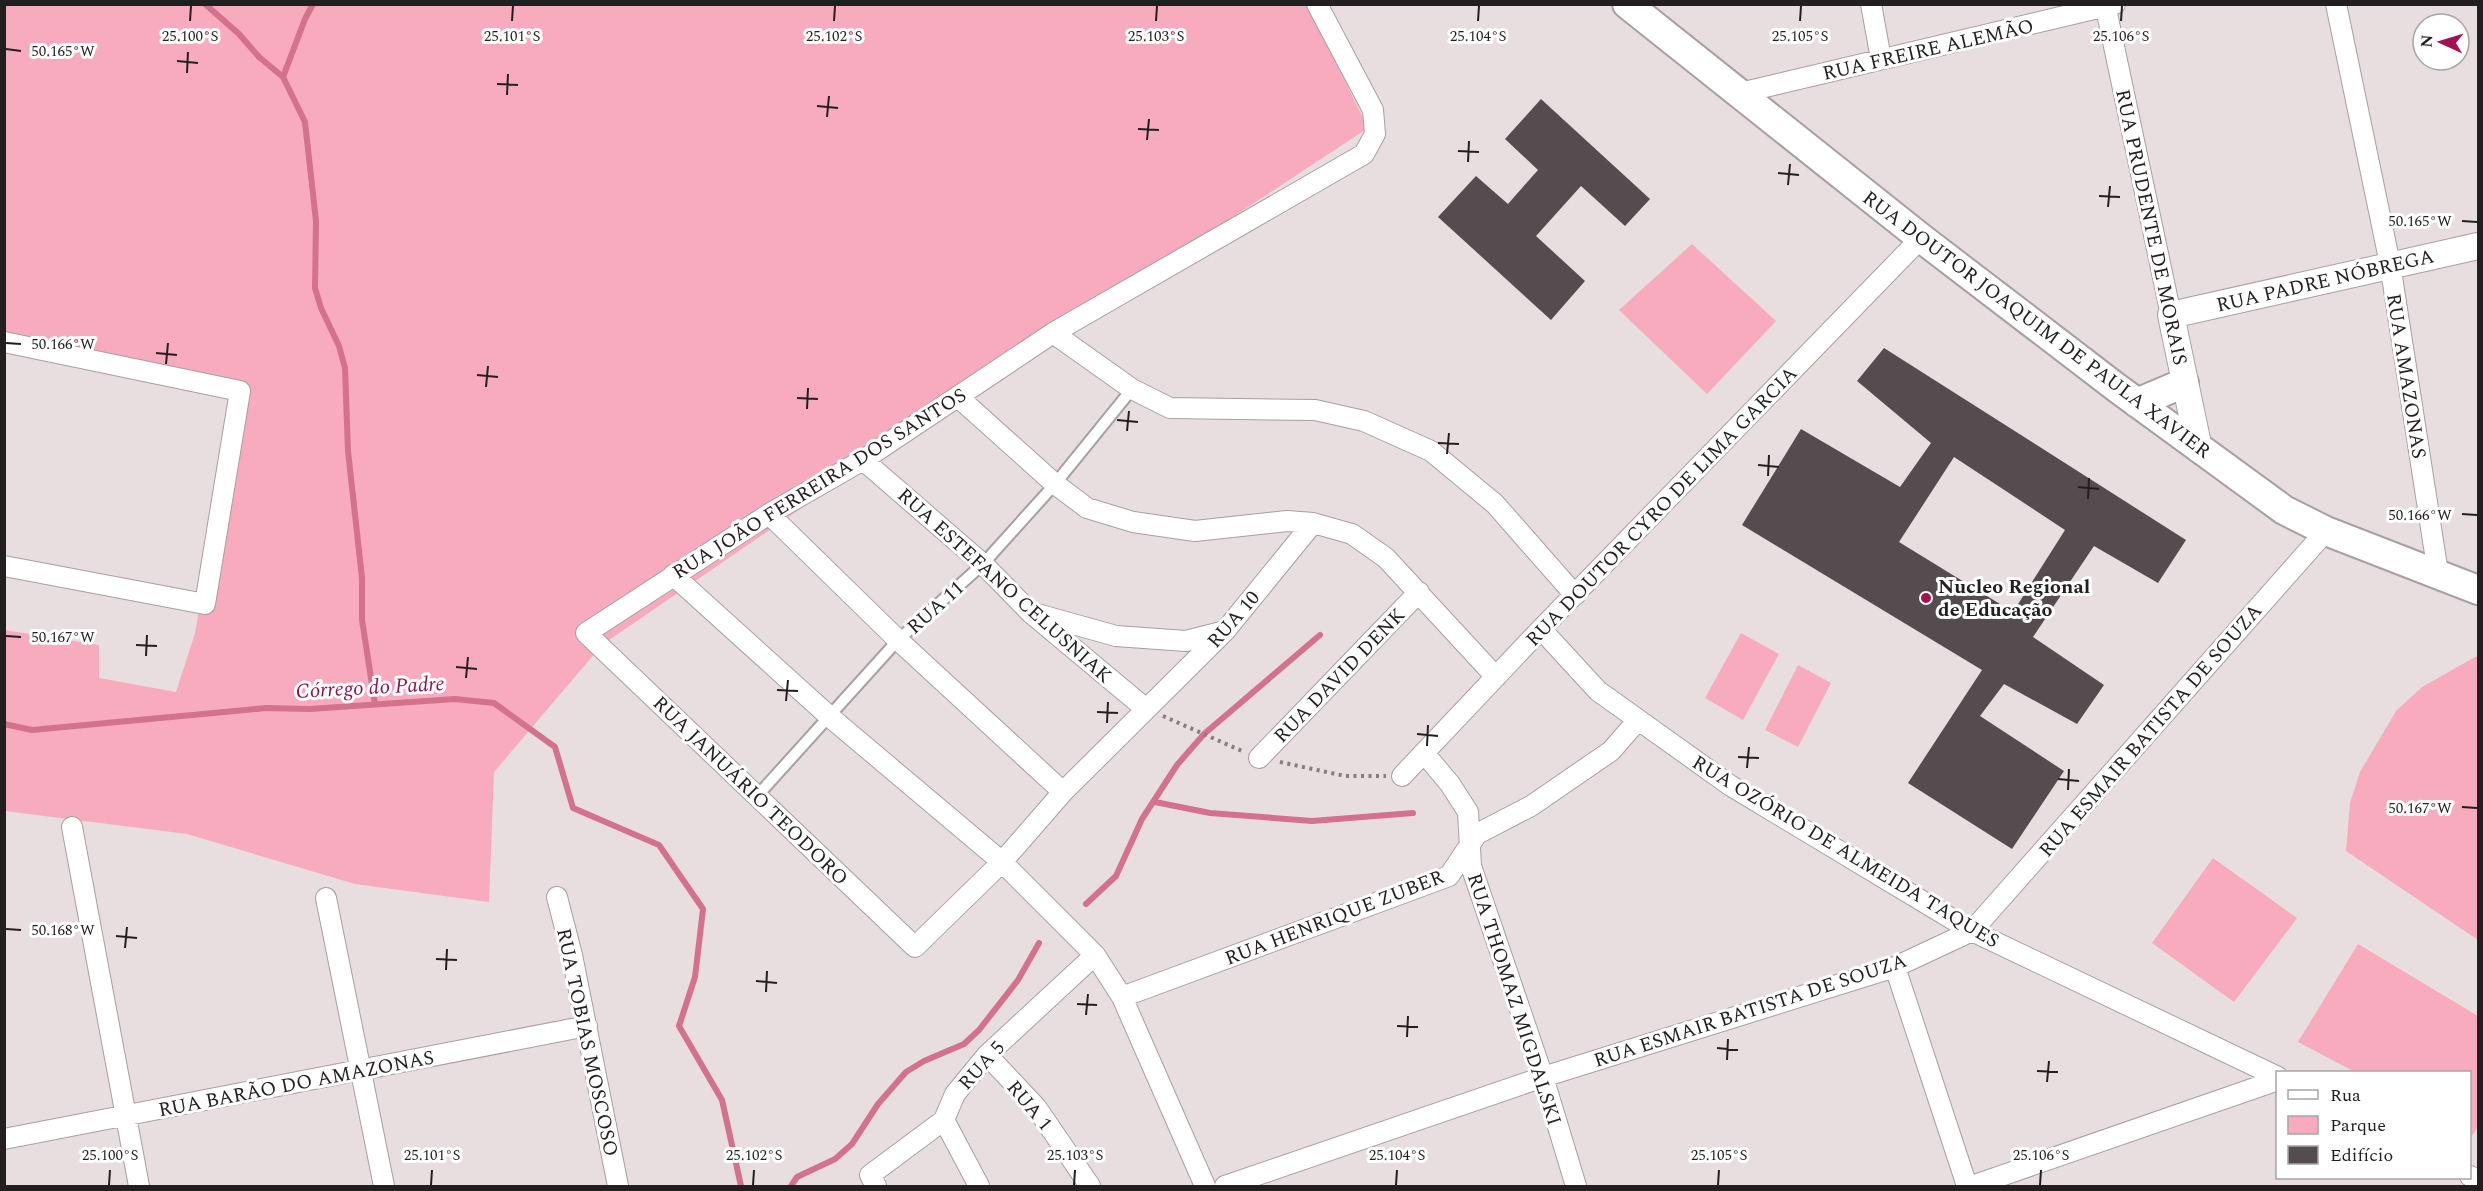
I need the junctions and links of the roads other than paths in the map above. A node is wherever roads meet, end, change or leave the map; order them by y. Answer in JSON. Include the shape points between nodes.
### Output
{"nodes":[{"id":1,"x":1317,"y":4,"type":"edge"},
{"id":2,"x":1627,"y":4,"type":"edge"},
{"id":3,"x":1871,"y":4,"type":"edge"},
{"id":4,"x":2336,"y":4,"type":"edge"},
{"id":5,"x":2108,"y":5,"type":"edge"},
{"id":6,"x":1650,"y":14,"type":"edge"},
{"id":7,"x":1881,"y":60,"type":"junction"},
{"id":8,"x":1740,"y":93,"type":"junction"},
{"id":9,"x":1921,"y":238,"type":"junction"},
{"id":10,"x":2478,"y":246,"type":"edge"},
{"id":11,"x":2390,"y":264,"type":"junction"},
{"id":12,"x":2171,"y":315,"type":"junction"},
{"id":13,"x":1053,"y":333,"type":"junction"},
{"id":14,"x":4,"y":342,"type":"edge"},
{"id":15,"x":2184,"y":383,"type":"junction"},
{"id":16,"x":1132,"y":389,"type":"junction"},
{"id":17,"x":958,"y":397,"type":"junction"},
{"id":18,"x":2137,"y":403,"type":"junction"},
{"id":19,"x":2199,"y":449,"type":"junction"},
{"id":20,"x":863,"y":460,"type":"junction"},
{"id":21,"x":1055,"y":484,"type":"junction"},
{"id":22,"x":769,"y":514,"type":"junction"},
{"id":23,"x":1314,"y":523,"type":"junction"},
{"id":24,"x":2326,"y":531,"type":"junction"},
{"id":25,"x":983,"y":564,"type":"junction"},
{"id":26,"x":4,"y":566,"type":"edge"},
{"id":27,"x":2438,"y":573,"type":"junction"},
{"id":28,"x":673,"y":575,"type":"junction"},
{"id":29,"x":2478,"y":590,"type":"edge"},
{"id":30,"x":1419,"y":592,"type":"junction"},
{"id":31,"x":1575,"y":595,"type":"junction"},
{"id":32,"x":1031,"y":613,"type":"junction"},
{"id":33,"x":1541,"y":629,"type":"junction"},
{"id":34,"x":1226,"y":631,"type":"junction"},
{"id":35,"x":586,"y":633,"type":"joint"},
{"id":36,"x":898,"y":640,"type":"junction"},
{"id":37,"x":1496,"y":676,"type":"junction"},
{"id":38,"x":1146,"y":709,"type":"junction"},
{"id":39,"x":830,"y":717,"type":"junction"},
{"id":40,"x":1638,"y":720,"type":"junction"},
{"id":41,"x":1424,"y":753,"type":"junction"},
{"id":42,"x":1259,"y":758,"type":"dead end"},
{"id":43,"x":1402,"y":776,"type":"dead end"},
{"id":44,"x":1063,"y":792,"type":"junction"},
{"id":45,"x":758,"y":795,"type":"junction"},
{"id":46,"x":72,"y":827,"type":"dead end"},
{"id":47,"x":1471,"y":843,"type":"junction"},
{"id":48,"x":1002,"y":862,"type":"junction"},
{"id":49,"x":557,"y":897,"type":"dead end"},
{"id":50,"x":326,"y":898,"type":"dead end"},
{"id":51,"x":1972,"y":931,"type":"junction"},
{"id":52,"x":915,"y":947,"type":"joint"},
{"id":53,"x":1095,"y":955,"type":"junction"},
{"id":54,"x":1895,"y":967,"type":"junction"},
{"id":55,"x":1122,"y":997,"type":"junction"},
{"id":56,"x":587,"y":1026,"type":"junction"},
{"id":57,"x":987,"y":1055,"type":"junction"},
{"id":58,"x":360,"y":1070,"type":"junction"},
{"id":59,"x":1543,"y":1077,"type":"junction"},
{"id":60,"x":2276,"y":1078,"type":"edge"},
{"id":61,"x":2276,"y":1078,"type":"edge"},
{"id":62,"x":126,"y":1117,"type":"junction"},
{"id":63,"x":944,"y":1120,"type":"junction"},
{"id":64,"x":4,"y":1139,"type":"edge"},
{"id":65,"x":873,"y":1181,"type":"edge"},
{"id":66,"x":139,"y":1186,"type":"edge"},
{"id":67,"x":384,"y":1186,"type":"edge"},
{"id":68,"x":618,"y":1186,"type":"edge"},
{"id":69,"x":979,"y":1186,"type":"edge"},
{"id":70,"x":1090,"y":1186,"type":"edge"},
{"id":71,"x":1205,"y":1186,"type":"edge"},
{"id":72,"x":1225,"y":1186,"type":"edge"},
{"id":73,"x":1576,"y":1186,"type":"edge"},
{"id":74,"x":1967,"y":1186,"type":"edge"},
{"id":75,"x":1972,"y":1186,"type":"edge"}],
"edges":[{"from":1,"to":13,"type":"street","name":"RUA JOÃO FERREIRA DOS SANTOS","via":[[1373,111],[1376,134],[1364,153]]},
{"from":2,"to":6,"type":"main road","name":"RUA DOUTOR JOAQUIM DE PAULA XAVIER"},
{"from":3,"to":7,"type":"street"},
{"from":4,"to":11,"type":"street","name":"RUA AMAZONAS"},
{"from":5,"to":7,"type":"street","name":"RUA FREIRE ALEMÃO"},
{"from":5,"to":12,"type":"street","name":"RUA PRUDENTE DE MORAIS"},
{"from":6,"to":8,"type":"main road","name":"RUA DOUTOR JOAQUIM DE PAULA XAVIER"},
{"from":7,"to":8,"type":"street","name":"RUA FREIRE ALEMÃO"},
{"from":8,"to":9,"type":"main road","name":"RUA DOUTOR JOAQUIM DE PAULA XAVIER"},
{"from":9,"to":18,"type":"main road","name":"RUA DOUTOR JOAQUIM DE PAULA XAVIER"},
{"from":9,"to":31,"type":"street","name":"RUA DOUTOR CYRO DE LIMA GARCIA"},
{"from":10,"to":11,"type":"street","name":"RUA PADRE NÓBREGA"},
{"from":11,"to":12,"type":"street","name":"RUA PADRE NÓBREGA"},
{"from":11,"to":27,"type":"street","name":"RUA AMAZONAS"},
{"from":12,"to":15,"type":"street","name":"RUA PRUDENTE DE MORAIS"},
{"from":13,"to":16,"type":"street"},
{"from":13,"to":17,"type":"street","name":"RUA JOÃO FERREIRA DOS SANTOS"},
{"from":14,"to":26,"type":"street","via":[[240,391],[205,604]]},
{"from":15,"to":18,"type":"main road"},
{"from":15,"to":19,"type":"street","name":"RUA PRUDENTE DE MORAIS"},
{"from":16,"to":21,"type":"lane","name":"RUA 11"},
{"from":16,"to":31,"type":"street","via":[[1170,408],[1315,410],[1364,421],[1431,451],[1495,504]]},
{"from":17,"to":20,"type":"street","name":"RUA JOÃO FERREIRA DOS SANTOS"},
{"from":17,"to":21,"type":"street"},
{"from":18,"to":19,"type":"main road","name":"RUA DOUTOR JOAQUIM DE PAULA XAVIER"},
{"from":19,"to":24,"type":"main road","name":"RUA DOUTOR JOAQUIM DE PAULA XAVIER","via":[[2284,510]]},
{"from":20,"to":22,"type":"street","name":"RUA JOÃO FERREIRA DOS SANTOS"},
{"from":20,"to":25,"type":"street","name":"RUA ESTEFANO CELUSNIAK"},
{"from":21,"to":23,"type":"street","via":[[1087,508],[1133,522],[1195,531],[1287,521]]},
{"from":21,"to":25,"type":"lane","name":"RUA 11"},
{"from":22,"to":28,"type":"street","name":"RUA JOÃO FERREIRA DOS SANTOS"},
{"from":22,"to":36,"type":"street"},
{"from":23,"to":30,"type":"street","via":[[1352,534],[1386,558]]},
{"from":23,"to":34,"type":"street","name":"RUA 10"},
{"from":24,"to":27,"type":"main road","name":"RUA DOUTOR JOAQUIM DE PAULA XAVIER"},
{"from":24,"to":51,"type":"street","name":"RUA ESMAIR BATISTA DE SOUZA"},
{"from":25,"to":32,"type":"street","name":"RUA ESTEFANO CELUSNIAK"},
{"from":25,"to":36,"type":"lane","name":"RUA 11"},
{"from":27,"to":29,"type":"main road","name":"RUA DOUTOR JOAQUIM DE PAULA XAVIER"},
{"from":28,"to":35,"type":"street","name":"RUA JOÃO FERREIRA DOS SANTOS"},
{"from":28,"to":39,"type":"street"},
{"from":30,"to":37,"type":"street"},
{"from":30,"to":42,"type":"street","name":"RUA DAVID DENK"},
{"from":31,"to":33,"type":"street","name":"RUA DOUTOR CYRO DE LIMA GARCIA"},
{"from":32,"to":34,"type":"street","via":[[1116,636],[1186,641]]},
{"from":32,"to":38,"type":"street","name":"RUA ESTEFANO CELUSNIAK"},
{"from":33,"to":37,"type":"street","name":"RUA DOUTOR CYRO DE LIMA GARCIA"},
{"from":33,"to":40,"type":"street","name":"RUA OZÓRIO DE ALMEIDA TAQUES","via":[[1598,691]]},
{"from":34,"to":38,"type":"street","name":"RUA 10"},
{"from":35,"to":45,"type":"street","name":"RUA JANUÁRIO TEODORO"},
{"from":36,"to":39,"type":"lane","name":"RUA 11"},
{"from":36,"to":44,"type":"street"},
{"from":37,"to":41,"type":"street","name":"RUA DOUTOR CYRO DE LIMA GARCIA"},
{"from":38,"to":44,"type":"street","name":"RUA 10"},
{"from":39,"to":45,"type":"lane","name":"RUA 11"},
{"from":39,"to":48,"type":"street"},
{"from":40,"to":47,"type":"street","name":"RUA HENRIQUE ZUBER","via":[[1611,751],[1531,806],[1477,834]]},
{"from":40,"to":51,"type":"street","name":"RUA OZÓRIO DE ALMEIDA TAQUES","via":[[1731,786]]},
{"from":41,"to":43,"type":"street","name":"RUA DOUTOR CYRO DE LIMA GARCIA"},
{"from":41,"to":47,"type":"street","name":"RUA THOMAZ MIGDALSKI","via":[[1468,812]]},
{"from":44,"to":48,"type":"street","name":"RUA 10"},
{"from":45,"to":52,"type":"street","name":"RUA JANUÁRIO TEODORO"},
{"from":46,"to":62,"type":"street"},
{"from":47,"to":55,"type":"street","name":"RUA HENRIQUE ZUBER","via":[[1449,876]]},
{"from":47,"to":59,"type":"street","name":"RUA THOMAZ MIGDALSKI","via":[[1471,866]]},
{"from":48,"to":52,"type":"street","name":"RUA 10"},
{"from":48,"to":53,"type":"street"},
{"from":49,"to":56,"type":"street","name":"RUA TOBIAS MOSCOSO"},
{"from":50,"to":58,"type":"street"},
{"from":51,"to":54,"type":"street","name":"RUA ESMAIR BATISTA DE SOUZA"},
{"from":51,"to":60,"type":"street","name":"RUA OZÓRIO DE ALMEIDA TAQUES"},
{"from":53,"to":55,"type":"street"},
{"from":53,"to":57,"type":"street","name":"RUA 5"},
{"from":54,"to":59,"type":"street","name":"RUA ESMAIR BATISTA DE SOUZA"},
{"from":54,"to":74,"type":"street"},
{"from":55,"to":71,"type":"street"},
{"from":56,"to":58,"type":"street","name":"RUA BARÃO DO AMAZONAS"},
{"from":56,"to":68,"type":"street","name":"RUA TOBIAS MOSCOSO"},
{"from":57,"to":63,"type":"street","name":"RUA 5","via":[[955,1094]]},
{"from":57,"to":70,"type":"street","name":"RUA 1","via":[[1036,1107]]},
{"from":58,"to":62,"type":"street","name":"RUA BARÃO DO AMAZONAS"},
{"from":58,"to":67,"type":"street"},
{"from":59,"to":72,"type":"street","name":"RUA ESMAIR BATISTA DE SOUZA"},
{"from":59,"to":73,"type":"street","name":"RUA THOMAZ MIGDALSKI"},
{"from":61,"to":75,"type":"street"},
{"from":62,"to":64,"type":"street","name":"RUA BARÃO DO AMAZONAS"},
{"from":62,"to":66,"type":"street"},
{"from":63,"to":65,"type":"street","name":"RUA 5"},
{"from":63,"to":69,"type":"street"}]}
